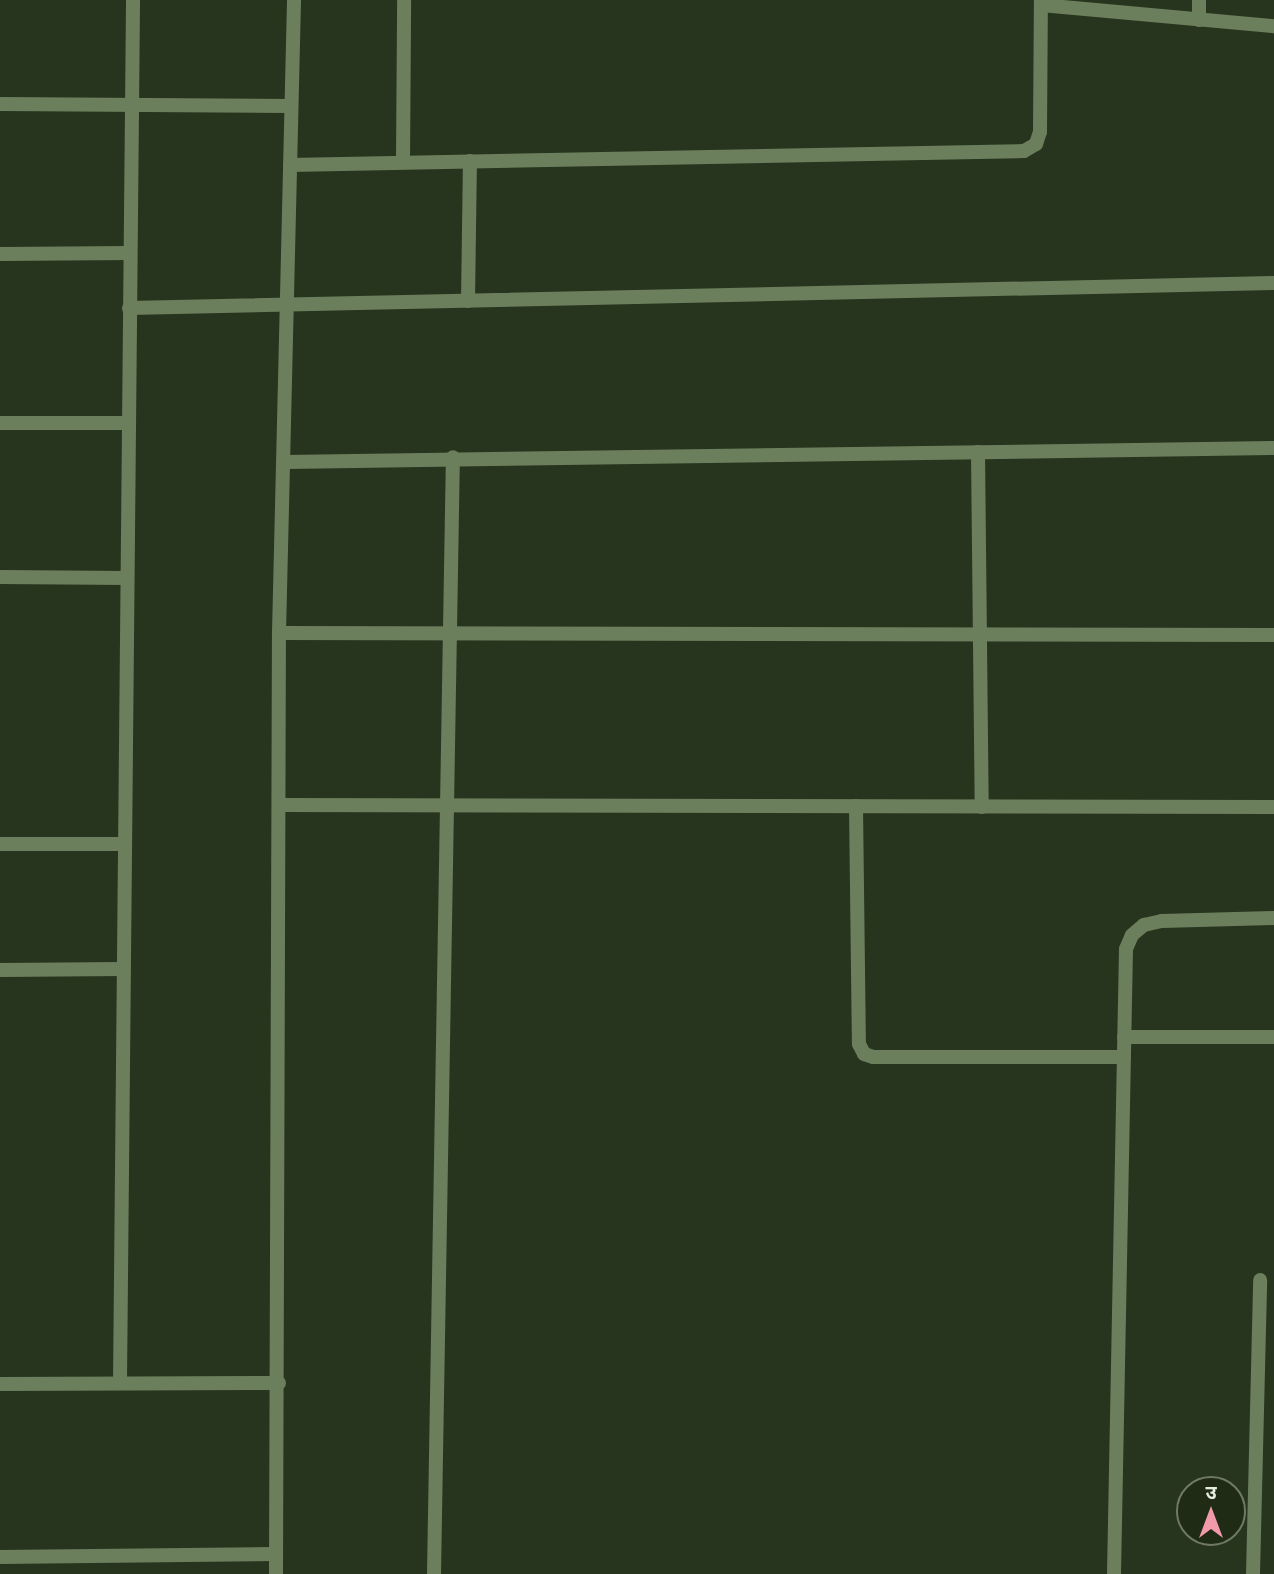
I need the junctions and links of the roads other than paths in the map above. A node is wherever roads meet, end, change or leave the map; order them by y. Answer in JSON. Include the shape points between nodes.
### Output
{"nodes":[{"id":1,"x":133,"y":0,"type":"edge"},
{"id":2,"x":294,"y":0,"type":"edge"},
{"id":3,"x":404,"y":0,"type":"edge"},
{"id":4,"x":1199,"y":0,"type":"edge"},
{"id":5,"x":1041,"y":2,"type":"edge"},
{"id":6,"x":1199,"y":20,"type":"junction"},
{"id":7,"x":1274,"y":26,"type":"edge"},
{"id":8,"x":0,"y":104,"type":"edge"},
{"id":9,"x":131,"y":106,"type":"junction"},
{"id":10,"x":291,"y":106,"type":"junction"},
{"id":11,"x":470,"y":161,"type":"junction"},
{"id":12,"x":403,"y":162,"type":"junction"},
{"id":13,"x":290,"y":165,"type":"junction"},
{"id":14,"x":130,"y":253,"type":"junction"},
{"id":15,"x":0,"y":254,"type":"edge"},
{"id":16,"x":1274,"y":283,"type":"edge"},
{"id":17,"x":468,"y":301,"type":"junction"},
{"id":18,"x":288,"y":305,"type":"junction"},
{"id":19,"x":130,"y":308,"type":"junction"},
{"id":20,"x":0,"y":423,"type":"edge"},
{"id":21,"x":128,"y":423,"type":"junction"},
{"id":22,"x":1274,"y":448,"type":"edge"},
{"id":23,"x":978,"y":452,"type":"junction"},
{"id":24,"x":453,"y":457,"type":"junction"},
{"id":25,"x":285,"y":462,"type":"junction"},
{"id":26,"x":0,"y":577,"type":"edge"},
{"id":27,"x":127,"y":578,"type":"junction"},
{"id":28,"x":279,"y":633,"type":"junction"},
{"id":29,"x":450,"y":633,"type":"junction"},
{"id":30,"x":979,"y":634,"type":"junction"},
{"id":31,"x":1274,"y":635,"type":"edge"},
{"id":32,"x":279,"y":805,"type":"junction"},
{"id":33,"x":445,"y":805,"type":"junction"},
{"id":34,"x":856,"y":806,"type":"junction"},
{"id":35,"x":982,"y":807,"type":"junction"},
{"id":36,"x":1274,"y":807,"type":"edge"},
{"id":37,"x":0,"y":844,"type":"edge"},
{"id":38,"x":124,"y":844,"type":"junction"},
{"id":39,"x":1274,"y":918,"type":"edge"},
{"id":40,"x":123,"y":969,"type":"junction"},
{"id":41,"x":0,"y":970,"type":"edge"},
{"id":42,"x":1124,"y":1037,"type":"junction"},
{"id":43,"x":1274,"y":1037,"type":"edge"},
{"id":44,"x":1124,"y":1057,"type":"junction"},
{"id":45,"x":1259,"y":1280,"type":"dead end"},
{"id":46,"x":120,"y":1383,"type":"junction"},
{"id":47,"x":279,"y":1383,"type":"junction"},
{"id":48,"x":0,"y":1384,"type":"edge"},
{"id":49,"x":276,"y":1554,"type":"junction"},
{"id":50,"x":0,"y":1557,"type":"edge"},
{"id":51,"x":276,"y":1574,"type":"edge"},
{"id":52,"x":434,"y":1574,"type":"edge"},
{"id":53,"x":1114,"y":1574,"type":"edge"},
{"id":54,"x":1253,"y":1574,"type":"edge"}],
"edges":[{"from":1,"to":9,"type":"street"},
{"from":2,"to":10,"type":"street"},
{"from":3,"to":12,"type":"street"},
{"from":4,"to":6,"type":"street"},
{"from":5,"to":6,"type":"street"},
{"from":5,"to":11,"type":"street","via":[[1040,132],[1036,144],[1024,151]]},
{"from":6,"to":7,"type":"street"},
{"from":8,"to":9,"type":"street"},
{"from":9,"to":10,"type":"street"},
{"from":9,"to":14,"type":"street"},
{"from":10,"to":13,"type":"street"},
{"from":11,"to":12,"type":"street"},
{"from":11,"to":17,"type":"street"},
{"from":12,"to":13,"type":"street"},
{"from":13,"to":18,"type":"street"},
{"from":14,"to":15,"type":"street"},
{"from":14,"to":19,"type":"street"},
{"from":16,"to":17,"type":"street"},
{"from":17,"to":18,"type":"street"},
{"from":18,"to":19,"type":"street"},
{"from":18,"to":25,"type":"street"},
{"from":19,"to":21,"type":"street"},
{"from":20,"to":21,"type":"street"},
{"from":21,"to":27,"type":"street"},
{"from":22,"to":23,"type":"street"},
{"from":23,"to":24,"type":"street"},
{"from":23,"to":30,"type":"street"},
{"from":24,"to":25,"type":"street"},
{"from":24,"to":29,"type":"street"},
{"from":25,"to":28,"type":"street"},
{"from":26,"to":27,"type":"street"},
{"from":27,"to":38,"type":"street"},
{"from":28,"to":29,"type":"street"},
{"from":28,"to":32,"type":"street"},
{"from":29,"to":30,"type":"street"},
{"from":29,"to":33,"type":"street"},
{"from":30,"to":31,"type":"street"},
{"from":30,"to":35,"type":"street"},
{"from":32,"to":33,"type":"street"},
{"from":32,"to":47,"type":"street"},
{"from":33,"to":34,"type":"street"},
{"from":33,"to":52,"type":"street"},
{"from":34,"to":35,"type":"street"},
{"from":34,"to":44,"type":"street","via":[[859,1044],[864,1054]]},
{"from":35,"to":36,"type":"street"},
{"from":37,"to":38,"type":"street"},
{"from":38,"to":40,"type":"street"},
{"from":39,"to":42,"type":"street","via":[[1144,925],[1132,935],[1126,949]]},
{"from":40,"to":41,"type":"street"},
{"from":40,"to":46,"type":"street"},
{"from":42,"to":43,"type":"street"},
{"from":42,"to":44,"type":"street"},
{"from":44,"to":53,"type":"street"},
{"from":45,"to":54,"type":"street"},
{"from":46,"to":47,"type":"street"},
{"from":46,"to":48,"type":"street"},
{"from":47,"to":49,"type":"street"},
{"from":49,"to":50,"type":"street"},
{"from":49,"to":51,"type":"street"}]}
